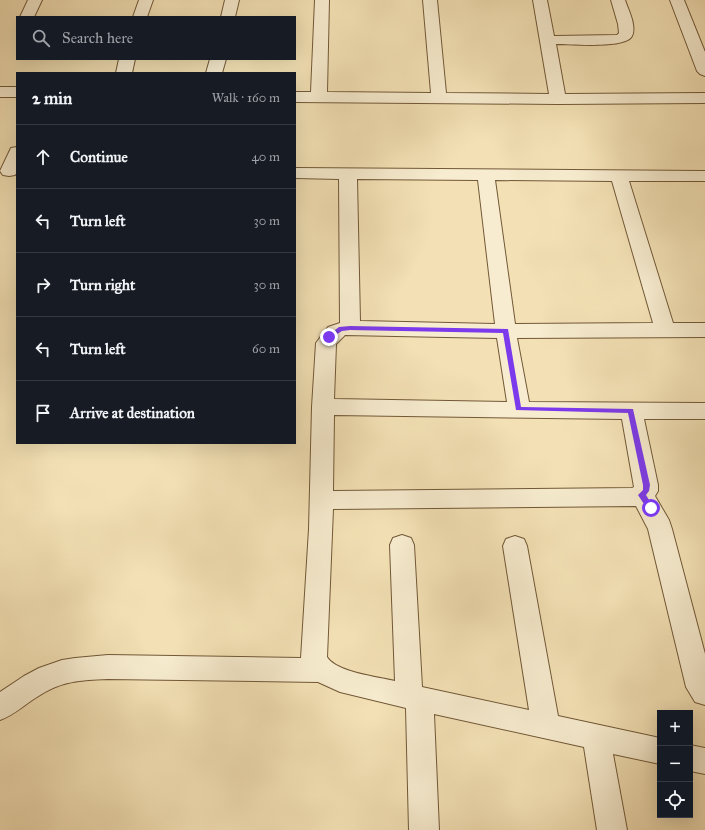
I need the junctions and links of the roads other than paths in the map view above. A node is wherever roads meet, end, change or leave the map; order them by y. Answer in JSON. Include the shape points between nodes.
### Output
{"nodes":[{"id":1,"x":35,"y":0,"type":"edge"},
{"id":2,"x":146,"y":0,"type":"edge"},
{"id":3,"x":232,"y":0,"type":"edge"},
{"id":4,"x":322,"y":0,"type":"edge"},
{"id":5,"x":430,"y":0,"type":"edge"},
{"id":6,"x":540,"y":0,"type":"edge"},
{"id":7,"x":618,"y":0,"type":"edge"},
{"id":8,"x":677,"y":0,"type":"edge"},
{"id":9,"x":27,"y":16,"type":"edge"},
{"id":10,"x":140,"y":16,"type":"edge"},
{"id":11,"x":228,"y":16,"type":"edge"},
{"id":12,"x":689,"y":33,"type":"junction"},
{"id":13,"x":705,"y":36,"type":"edge"},
{"id":14,"x":547,"y":40,"type":"junction"},
{"id":15,"x":127,"y":60,"type":"edge"},
{"id":16,"x":218,"y":60,"type":"edge"},
{"id":17,"x":705,"y":71,"type":"edge"},
{"id":18,"x":124,"y":72,"type":"edge"},
{"id":19,"x":214,"y":72,"type":"edge"},
{"id":20,"x":0,"y":92,"type":"edge"},
{"id":21,"x":16,"y":92,"type":"edge"},
{"id":22,"x":296,"y":97,"type":"edge"},
{"id":23,"x":319,"y":97,"type":"junction"},
{"id":24,"x":439,"y":98,"type":"junction"},
{"id":25,"x":705,"y":98,"type":"edge"},
{"id":26,"x":558,"y":99,"type":"junction"},
{"id":27,"x":16,"y":154,"type":"edge"},
{"id":28,"x":9,"y":171,"type":"edge"},
{"id":29,"x":296,"y":173,"type":"edge"},
{"id":30,"x":348,"y":174,"type":"junction"},
{"id":31,"x":486,"y":174,"type":"junction"},
{"id":32,"x":619,"y":176,"type":"junction"},
{"id":33,"x":705,"y":176,"type":"edge"},
{"id":34,"x":350,"y":328,"type":"junction"},
{"id":35,"x":705,"y":330,"type":"edge"},
{"id":36,"x":506,"y":331,"type":"junction"},
{"id":37,"x":665,"y":331,"type":"junction"},
{"id":38,"x":323,"y":407,"type":"junction"},
{"id":39,"x":518,"y":409,"type":"junction"},
{"id":40,"x":631,"y":411,"type":"junction"},
{"id":41,"x":705,"y":411,"type":"edge"},
{"id":42,"x":642,"y":495,"type":"junction"},
{"id":43,"x":322,"y":500,"type":"junction"},
{"id":44,"x":402,"y":545,"type":"dead end"},
{"id":45,"x":515,"y":546,"type":"dead end"},
{"id":46,"x":321,"y":670,"type":"junction"},
{"id":47,"x":705,"y":693,"type":"edge"},
{"id":48,"x":414,"y":698,"type":"junction"},
{"id":49,"x":0,"y":708,"type":"edge"},
{"id":50,"x":546,"y":727,"type":"junction"},
{"id":51,"x":596,"y":738,"type":"junction"},
{"id":52,"x":657,"y":750,"type":"edge"},
{"id":53,"x":693,"y":759,"type":"edge"},
{"id":54,"x":705,"y":761,"type":"edge"},
{"id":55,"x":424,"y":830,"type":"edge"},
{"id":56,"x":612,"y":830,"type":"edge"}],
"edges":[{"from":1,"to":9,"type":"street"},
{"from":2,"to":10,"type":"street"},
{"from":3,"to":11,"type":"street"},
{"from":4,"to":23,"type":"street"},
{"from":5,"to":24,"type":"street"},
{"from":6,"to":14,"type":"street"},
{"from":7,"to":14,"type":"street","via":[[626,36],[616,40]]},
{"from":8,"to":12,"type":"street"},
{"from":12,"to":13,"type":"street"},
{"from":12,"to":17,"type":"street"},
{"from":14,"to":26,"type":"street"},
{"from":15,"to":18,"type":"street"},
{"from":16,"to":19,"type":"street"},
{"from":20,"to":21,"type":"street"},
{"from":22,"to":23,"type":"street"},
{"from":23,"to":24,"type":"street"},
{"from":24,"to":26,"type":"street"},
{"from":25,"to":26,"type":"street"},
{"from":27,"to":28,"type":"street"},
{"from":29,"to":30,"type":"street"},
{"from":30,"to":31,"type":"street"},
{"from":30,"to":34,"type":"street"},
{"from":31,"to":32,"type":"street"},
{"from":31,"to":36,"type":"street"},
{"from":32,"to":33,"type":"street"},
{"from":32,"to":37,"type":"street"},
{"from":34,"to":36,"type":"street"},
{"from":34,"to":38,"type":"street","via":[[335,332],[326,343]]},
{"from":35,"to":37,"type":"street"},
{"from":36,"to":37,"type":"street"},
{"from":36,"to":39,"type":"street"},
{"from":38,"to":39,"type":"street"},
{"from":38,"to":43,"type":"street"},
{"from":39,"to":40,"type":"street"},
{"from":40,"to":41,"type":"street"},
{"from":40,"to":42,"type":"street","via":[[646,485],[646,491]]},
{"from":42,"to":43,"type":"street","via":[[624,498]]},
{"from":42,"to":47,"type":"street","via":[[660,529],[700,687]]},
{"from":43,"to":46,"type":"street","via":[[314,657]]},
{"from":44,"to":48,"type":"street"},
{"from":45,"to":50,"type":"street"},
{"from":46,"to":48,"type":"street","via":[[340,680]]},
{"from":46,"to":49,"type":"street","via":[[86,669],[57,673],[37,682]]},
{"from":48,"to":50,"type":"street"},
{"from":48,"to":55,"type":"street"},
{"from":50,"to":51,"type":"street"},
{"from":51,"to":52,"type":"street"},
{"from":51,"to":56,"type":"street"},
{"from":53,"to":54,"type":"street"}]}
